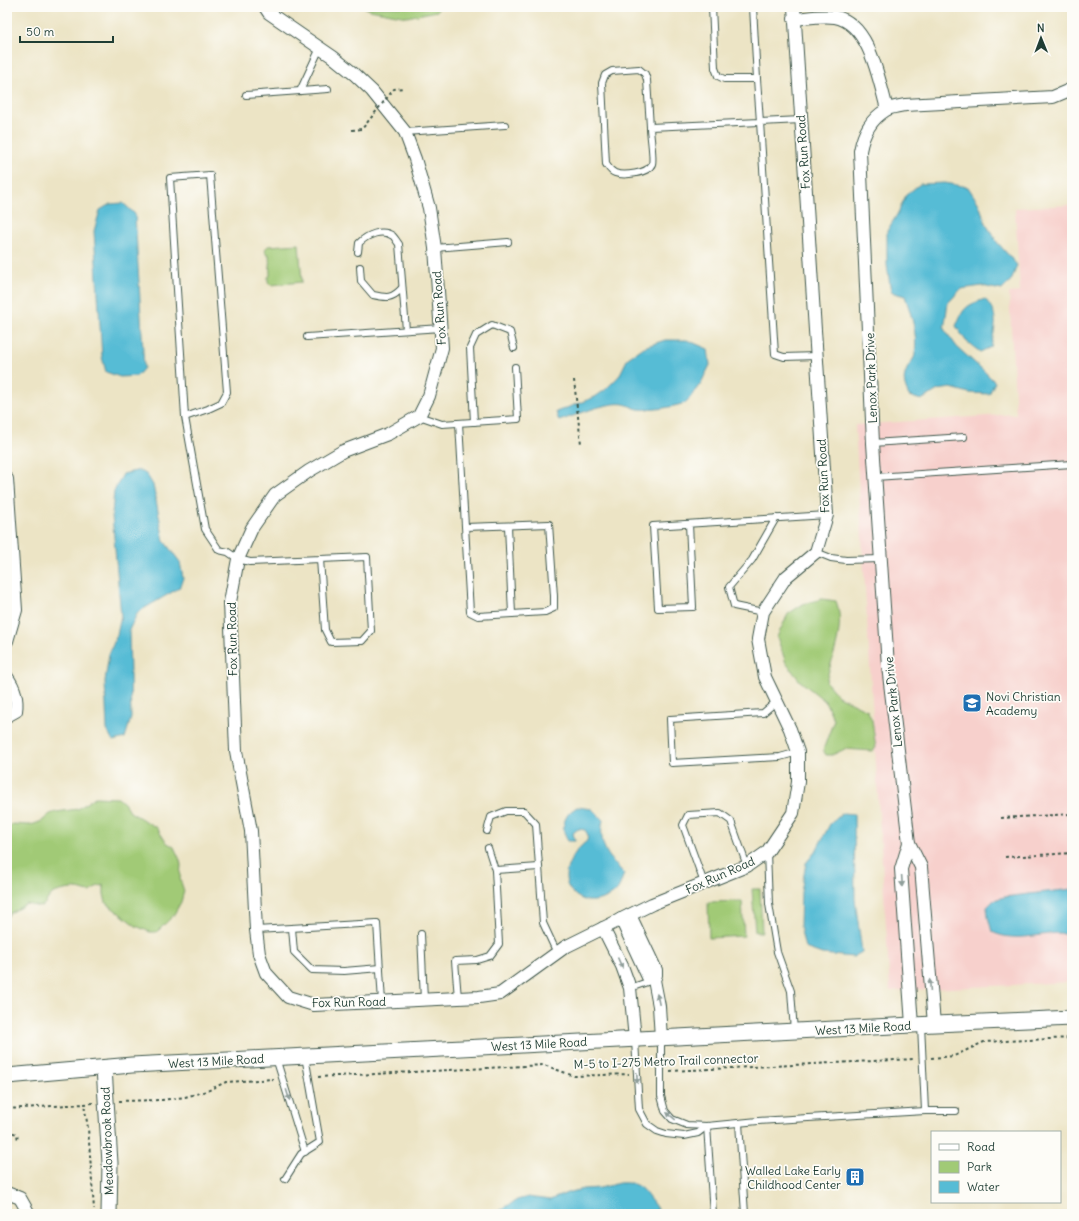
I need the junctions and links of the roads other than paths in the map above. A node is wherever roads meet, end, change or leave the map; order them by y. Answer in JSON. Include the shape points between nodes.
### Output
{"nodes":[{"id":1,"x":265,"y":7,"type":"edge"},
{"id":2,"x":712,"y":7,"type":"edge"},
{"id":3,"x":753,"y":7,"type":"edge"},
{"id":4,"x":794,"y":13,"type":"edge"},
{"id":5,"x":320,"y":48,"type":"junction"},
{"id":6,"x":758,"y":79,"type":"junction"},
{"id":7,"x":328,"y":89,"type":"dead end"},
{"id":8,"x":1072,"y":89,"type":"edge"},
{"id":9,"x":300,"y":91,"type":"junction"},
{"id":10,"x":246,"y":94,"type":"dead end"},
{"id":11,"x":887,"y":109,"type":"junction"},
{"id":12,"x":801,"y":120,"type":"junction"},
{"id":13,"x":760,"y":122,"type":"junction"},
{"id":14,"x":505,"y":125,"type":"dead end"},
{"id":15,"x":650,"y":127,"type":"junction"},
{"id":16,"x":405,"y":132,"type":"junction"},
{"id":17,"x":508,"y":242,"type":"dead end"},
{"id":18,"x":435,"y":248,"type":"junction"},
{"id":19,"x":358,"y":252,"type":"dead end"},
{"id":20,"x":360,"y":267,"type":"dead end"},
{"id":21,"x":402,"y":288,"type":"junction"},
{"id":22,"x":441,"y":328,"type":"junction"},
{"id":23,"x":406,"y":330,"type":"junction"},
{"id":24,"x":306,"y":337,"type":"dead end"},
{"id":25,"x":514,"y":348,"type":"dead end"},
{"id":26,"x":816,"y":356,"type":"junction"},
{"id":27,"x":515,"y":367,"type":"dead end"},
{"id":28,"x":419,"y":416,"type":"junction"},
{"id":29,"x":185,"y":417,"type":"junction"},
{"id":30,"x":474,"y":422,"type":"junction"},
{"id":31,"x":459,"y":423,"type":"junction"},
{"id":32,"x":964,"y":437,"type":"dead end"},
{"id":33,"x":873,"y":443,"type":"junction"},
{"id":34,"x":1072,"y":464,"type":"edge"},
{"id":35,"x":875,"y":477,"type":"junction"},
{"id":36,"x":7,"y":479,"type":"edge"},
{"id":37,"x":827,"y":515,"type":"junction"},
{"id":38,"x":776,"y":518,"type":"junction"},
{"id":39,"x":689,"y":524,"type":"junction"},
{"id":40,"x":508,"y":526,"type":"junction"},
{"id":41,"x":465,"y":527,"type":"junction"},
{"id":42,"x":816,"y":552,"type":"junction"},
{"id":43,"x":238,"y":559,"type":"junction"},
{"id":44,"x":320,"y":559,"type":"junction"},
{"id":45,"x":881,"y":559,"type":"junction"},
{"id":46,"x":763,"y":612,"type":"junction"},
{"id":47,"x":512,"y":614,"type":"junction"},
{"id":48,"x":7,"y":641,"type":"edge"},
{"id":49,"x":7,"y":677,"type":"edge"},
{"id":50,"x":777,"y":701,"type":"junction"},
{"id":51,"x":7,"y":716,"type":"edge"},
{"id":52,"x":798,"y":752,"type":"junction"},
{"id":53,"x":487,"y":831,"type":"dead end"},
{"id":54,"x":909,"y":844,"type":"junction"},
{"id":55,"x":488,"y":848,"type":"dead end"},
{"id":56,"x":767,"y":852,"type":"junction"},
{"id":57,"x":747,"y":866,"type":"junction"},
{"id":58,"x":539,"y":867,"type":"junction"},
{"id":59,"x":495,"y":870,"type":"junction"},
{"id":60,"x":704,"y":883,"type":"junction"},
{"id":61,"x":626,"y":917,"type":"junction"},
{"id":62,"x":292,"y":928,"type":"junction"},
{"id":63,"x":603,"y":928,"type":"junction"},
{"id":64,"x":256,"y":930,"type":"junction"},
{"id":65,"x":421,"y":934,"type":"dead end"},
{"id":66,"x":927,"y":945,"type":"junction"},
{"id":67,"x":906,"y":947,"type":"junction"},
{"id":68,"x":557,"y":953,"type":"junction"},
{"id":69,"x":380,"y":968,"type":"junction"},
{"id":70,"x":654,"y":980,"type":"junction"},
{"id":71,"x":630,"y":988,"type":"junction"},
{"id":72,"x":458,"y":998,"type":"junction"},
{"id":73,"x":424,"y":1000,"type":"junction"},
{"id":74,"x":382,"y":1002,"type":"junction"},
{"id":75,"x":1072,"y":1018,"type":"edge"},
{"id":76,"x":922,"y":1025,"type":"junction"},
{"id":77,"x":794,"y":1032,"type":"junction"},
{"id":78,"x":661,"y":1038,"type":"junction"},
{"id":79,"x":635,"y":1039,"type":"junction"},
{"id":80,"x":305,"y":1056,"type":"junction"},
{"id":81,"x":276,"y":1058,"type":"junction"},
{"id":82,"x":104,"y":1068,"type":"junction"},
{"id":83,"x":7,"y":1076,"type":"edge"},
{"id":84,"x":956,"y":1111,"type":"dead end"},
{"id":85,"x":925,"y":1112,"type":"junction"},
{"id":86,"x":739,"y":1123,"type":"junction"},
{"id":87,"x":707,"y":1126,"type":"junction"},
{"id":88,"x":305,"y":1152,"type":"junction"},
{"id":89,"x":285,"y":1179,"type":"dead end"},
{"id":90,"x":7,"y":1193,"type":"edge"},
{"id":91,"x":29,"y":1214,"type":"edge"},
{"id":92,"x":109,"y":1214,"type":"edge"},
{"id":93,"x":712,"y":1214,"type":"edge"},
{"id":94,"x":745,"y":1214,"type":"edge"}],
"edges":[{"from":1,"to":5,"type":"street","name":"Fox Run Road","via":[[269,13]]},
{"from":2,"to":6,"type":"lane","via":[[715,68],[718,76],[724,79]]},
{"from":3,"to":6,"type":"lane"},
{"from":4,"to":11,"type":"street","via":[[840,18],[852,25],[864,38]]},
{"from":4,"to":12,"type":"street","name":"Fox Run Road"},
{"from":5,"to":9,"type":"lane"},
{"from":5,"to":16,"type":"street","name":"Fox Run Road","via":[[372,91]]},
{"from":6,"to":13,"type":"lane"},
{"from":7,"to":9,"type":"lane"},
{"from":8,"to":11,"type":"street","name":"Lenox Park Drive","via":[[1053,97],[905,105]]},
{"from":9,"to":10,"type":"lane"},
{"from":11,"to":33,"type":"street","name":"Lenox Park Drive","via":[[871,123],[862,139],[860,151]]},
{"from":12,"to":13,"type":"lane"},
{"from":12,"to":26,"type":"street","name":"Fox Run Road"},
{"from":13,"to":15,"type":"lane"},
{"from":13,"to":26,"type":"lane","via":[[775,354],[784,357]]},
{"from":14,"to":16,"type":"lane"},
{"from":15,"to":15,"type":"lane","via":[[645,74],[640,69],[612,71],[605,75],[602,83],[606,164],[610,170],[616,173],[642,172],[649,169],[652,163]]},
{"from":16,"to":18,"type":"street","name":"Fox Run Road","via":[[429,208]]},
{"from":17,"to":18,"type":"lane"},
{"from":18,"to":22,"type":"street","name":"Fox Run Road"},
{"from":19,"to":21,"type":"lane","via":[[359,243],[365,237],[375,233],[392,236],[399,244]]},
{"from":20,"to":21,"type":"lane","via":[[361,281],[373,295],[386,298],[396,295]]},
{"from":21,"to":23,"type":"lane"},
{"from":22,"to":23,"type":"lane"},
{"from":22,"to":28,"type":"street","name":"Fox Run Road","via":[[442,348],[429,396]]},
{"from":23,"to":24,"type":"lane"},
{"from":25,"to":30,"type":"lane","via":[[510,332],[492,325],[476,335],[470,348]]},
{"from":26,"to":37,"type":"street","name":"Fox Run Road"},
{"from":27,"to":30,"type":"lane","via":[[518,419]]},
{"from":28,"to":31,"type":"lane","via":[[442,424]]},
{"from":28,"to":43,"type":"street","name":"Fox Run Road","via":[[388,434],[343,451],[309,471],[275,496],[252,528]]},
{"from":29,"to":29,"type":"lane","via":[[170,178],[210,175],[227,392],[221,403]]},
{"from":29,"to":43,"type":"lane","via":[[205,529],[219,550],[228,552]]},
{"from":30,"to":31,"type":"lane"},
{"from":31,"to":41,"type":"lane"},
{"from":32,"to":33,"type":"lane"},
{"from":33,"to":35,"type":"street","name":"Lenox Park Drive"},
{"from":34,"to":35,"type":"lane"},
{"from":35,"to":45,"type":"street","name":"Lenox Park Drive"},
{"from":36,"to":48,"type":"street","via":[[16,610]]},
{"from":37,"to":38,"type":"lane"},
{"from":37,"to":42,"type":"street","name":"Fox Run Road"},
{"from":38,"to":39,"type":"lane"},
{"from":38,"to":46,"type":"lane","via":[[752,560],[729,587],[734,606]]},
{"from":39,"to":39,"type":"lane","via":[[653,526],[658,608],[693,607]]},
{"from":40,"to":41,"type":"lane"},
{"from":40,"to":47,"type":"lane"},
{"from":40,"to":47,"type":"lane","via":[[549,524],[554,596],[554,608],[545,612]]},
{"from":41,"to":47,"type":"lane","via":[[470,612],[478,616]]},
{"from":42,"to":45,"type":"lane","via":[[846,560]]},
{"from":42,"to":46,"type":"street","name":"Fox Run Road","via":[[786,577]]},
{"from":43,"to":44,"type":"lane","via":[[250,562]]},
{"from":43,"to":64,"type":"street","name":"Fox Run Road","via":[[230,602],[236,751],[251,831]]},
{"from":44,"to":44,"type":"lane","via":[[325,630],[331,642],[362,641],[371,631],[367,557]]},
{"from":45,"to":54,"type":"street","name":"Lenox Park Drive","via":[[888,666]]},
{"from":46,"to":50,"type":"street","name":"Fox Run Road","via":[[758,639],[765,677]]},
{"from":49,"to":51,"type":"street","via":[[18,701],[16,711]]},
{"from":50,"to":52,"type":"street","name":"Fox Run Road"},
{"from":50,"to":52,"type":"lane","via":[[763,713],[670,719],[672,763],[780,757]]},
{"from":52,"to":56,"type":"street","name":"Fox Run Road","via":[[798,782],[793,813]]},
{"from":53,"to":58,"type":"lane","via":[[491,817],[506,811],[524,811],[536,824]]},
{"from":54,"to":66,"type":"street","name":"Lenox Park Drive","via":[[921,867]]},
{"from":54,"to":67,"type":"street","name":"Lenox Park Drive","one_way":true,"via":[[901,869]]},
{"from":55,"to":59,"type":"lane"},
{"from":56,"to":57,"type":"street","name":"Fox Run Road"},
{"from":56,"to":77,"type":"lane","via":[[769,904],[776,952],[791,991]]},
{"from":57,"to":60,"type":"street","name":"Fox Run Road"},
{"from":57,"to":60,"type":"lane","via":[[731,821],[720,813],[688,815],[683,825]]},
{"from":58,"to":59,"type":"lane"},
{"from":58,"to":68,"type":"lane","via":[[543,923]]},
{"from":59,"to":72,"type":"lane","via":[[499,944],[490,956],[477,960],[455,961]]},
{"from":60,"to":61,"type":"street","name":"Fox Run Road"},
{"from":61,"to":63,"type":"street","name":"Fox Run Road"},
{"from":61,"to":70,"type":"street","via":[[656,970]]},
{"from":62,"to":64,"type":"lane"},
{"from":62,"to":69,"type":"lane","via":[[294,952],[312,970]]},
{"from":62,"to":69,"type":"lane","via":[[377,923]]},
{"from":63,"to":68,"type":"street","name":"Fox Run Road"},
{"from":63,"to":71,"type":"street","one_way":true},
{"from":64,"to":74,"type":"street","name":"Fox Run Road","via":[[259,954],[266,973],[288,997],[314,1005]]},
{"from":65,"to":73,"type":"lane"},
{"from":66,"to":67,"type":"street"},
{"from":76,"to":66,"type":"street","name":"Lenox Park Drive","one_way":true},
{"from":67,"to":76,"type":"street","name":"Lenox Park Drive"},
{"from":68,"to":72,"type":"street","name":"Fox Run Road","via":[[500,994]]},
{"from":69,"to":74,"type":"lane"},
{"from":70,"to":71,"type":"lane"},
{"from":78,"to":70,"type":"street","one_way":true},
{"from":71,"to":79,"type":"street"},
{"from":72,"to":73,"type":"street","name":"Fox Run Road"},
{"from":73,"to":74,"type":"street","name":"Fox Run Road"},
{"from":75,"to":76,"type":"street","name":"West 13 Mile Road"},
{"from":76,"to":77,"type":"street","name":"West 13 Mile Road"},
{"from":76,"to":85,"type":"lane"},
{"from":77,"to":78,"type":"street","name":"West 13 Mile Road"},
{"from":78,"to":79,"type":"street","name":"West 13 Mile Road"},
{"from":87,"to":78,"type":"lane","one_way":true,"via":[[687,1125],[672,1119],[665,1111],[661,1096]]},
{"from":79,"to":80,"type":"street","name":"West 13 Mile Road"},
{"from":79,"to":87,"type":"lane","one_way":true,"via":[[639,1109],[647,1124],[666,1134],[684,1136],[698,1133]]},
{"from":80,"to":81,"type":"street","name":"West 13 Mile Road"},
{"from":80,"to":88,"type":"lane","via":[[320,1142]]},
{"from":81,"to":82,"type":"street","name":"West 13 Mile Road"},
{"from":81,"to":88,"type":"lane","one_way":true},
{"from":82,"to":83,"type":"street","name":"West 13 Mile Road"},
{"from":82,"to":92,"type":"street","name":"Meadowbrook Road","via":[[110,1163]]},
{"from":84,"to":85,"type":"lane"},
{"from":85,"to":86,"type":"lane"},
{"from":86,"to":87,"type":"lane"},
{"from":86,"to":94,"type":"lane"},
{"from":87,"to":93,"type":"lane"},
{"from":88,"to":89,"type":"lane","via":[[301,1154]]},
{"from":90,"to":91,"type":"street","via":[[20,1198]]}]}
